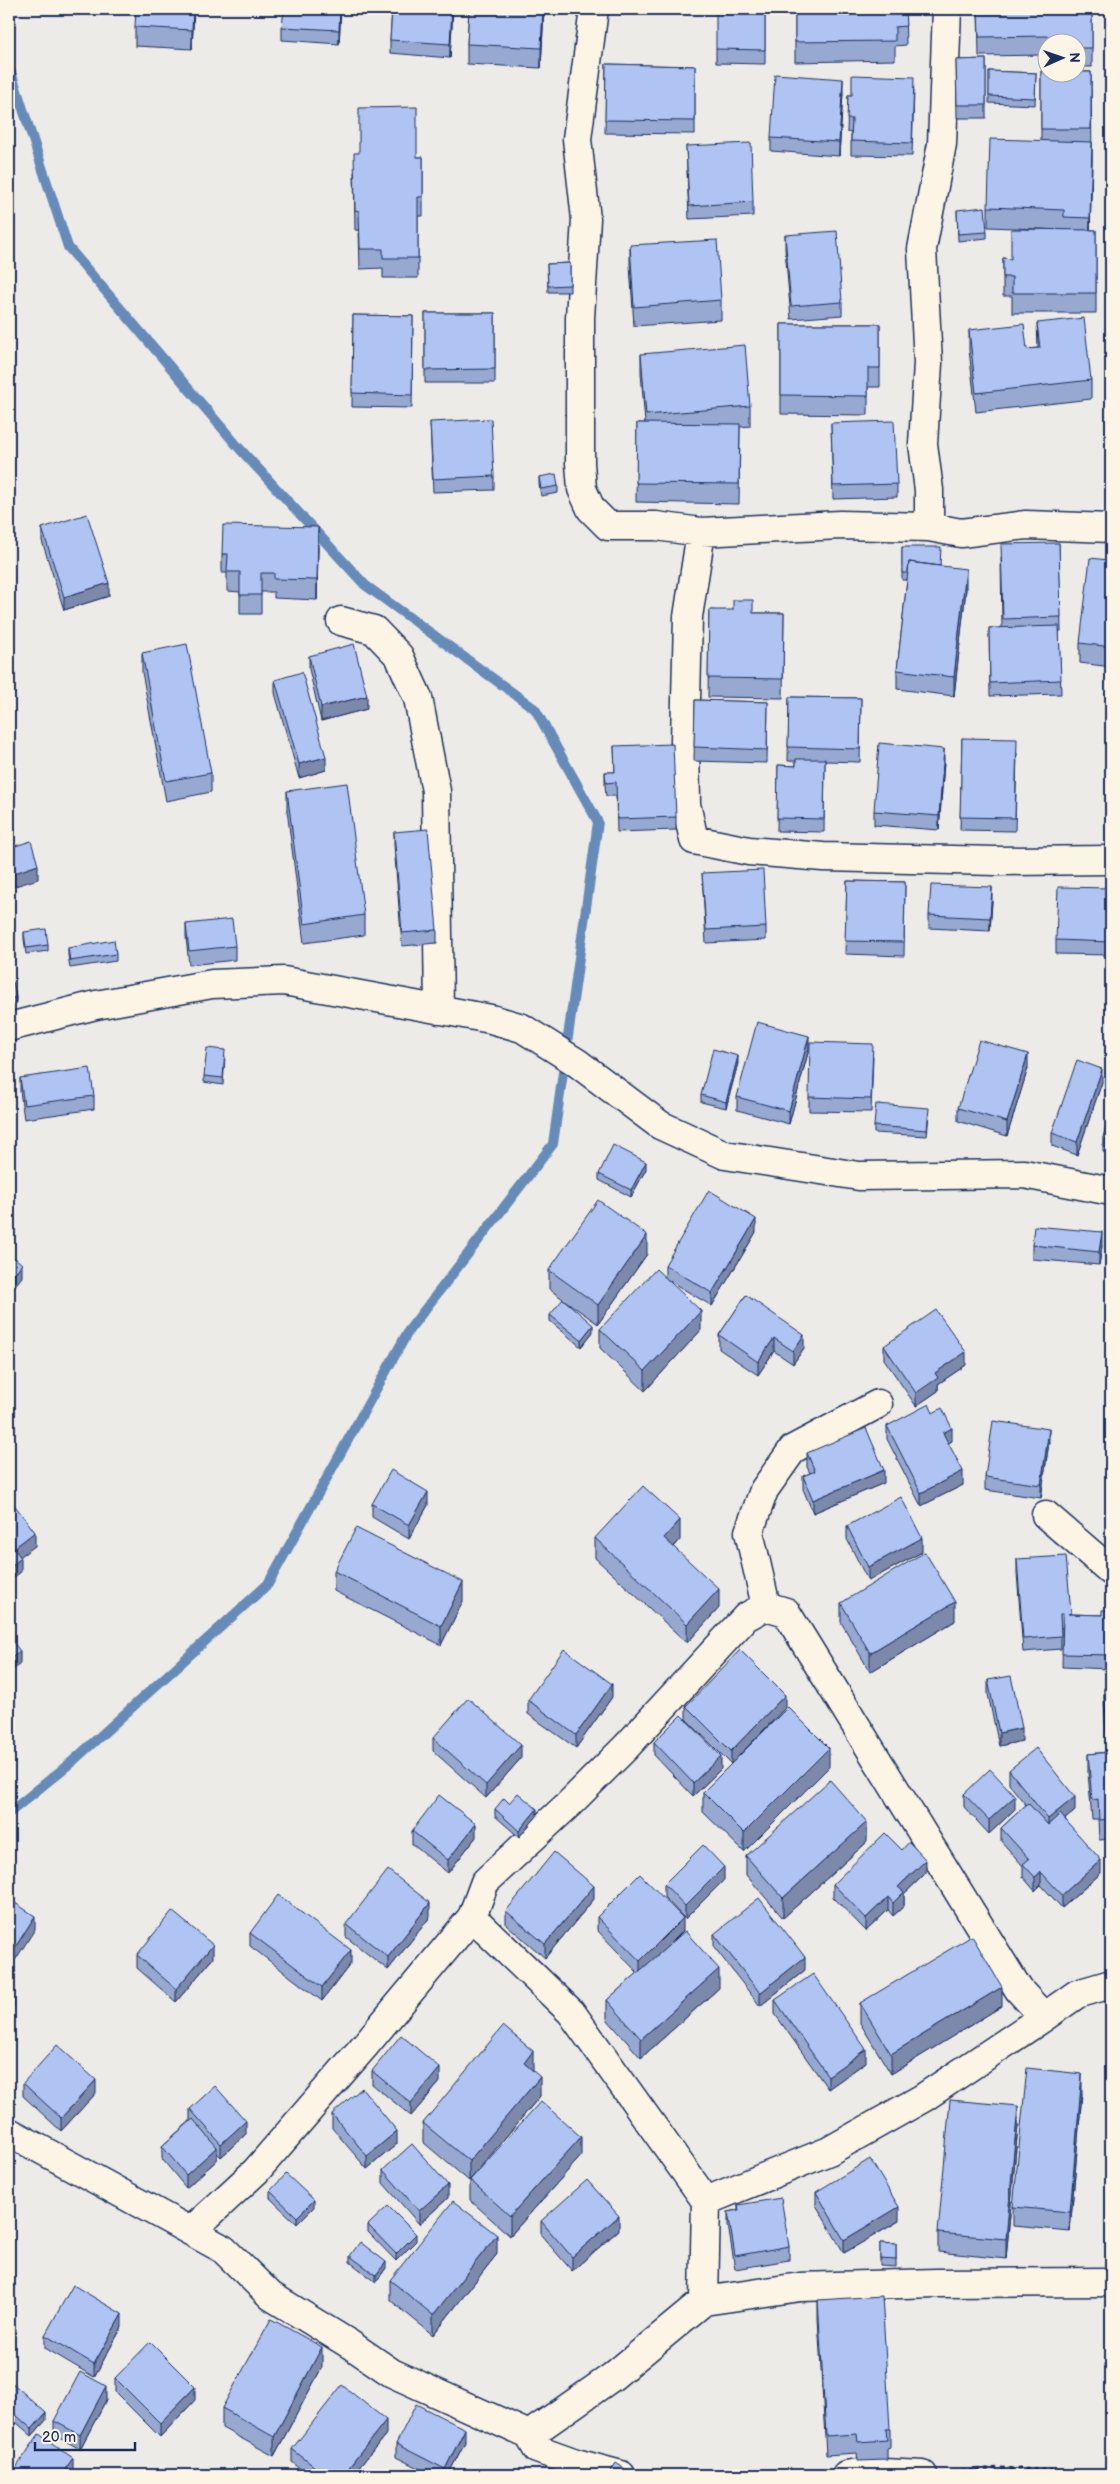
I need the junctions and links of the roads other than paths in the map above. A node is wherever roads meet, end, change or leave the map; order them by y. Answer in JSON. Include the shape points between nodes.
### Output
{"nodes":[{"id":1,"x":594,"y":9,"type":"edge"},
{"id":2,"x":947,"y":9,"type":"edge"},
{"id":3,"x":929,"y":527,"type":"junction"},
{"id":4,"x":1111,"y":528,"type":"edge"},
{"id":5,"x":701,"y":532,"type":"junction"},
{"id":6,"x":342,"y":621,"type":"dead end"},
{"id":7,"x":1111,"y":860,"type":"edge"},
{"id":8,"x":439,"y":1010,"type":"junction"},
{"id":9,"x":9,"y":1027,"type":"edge"},
{"id":10,"x":1111,"y":1191,"type":"edge"},
{"id":11,"x":878,"y":1404,"type":"dead end"},
{"id":12,"x":1046,"y":1515,"type":"dead end"},
{"id":13,"x":1111,"y":1571,"type":"edge"},
{"id":14,"x":766,"y":1606,"type":"junction"},
{"id":15,"x":472,"y":1917,"type":"junction"},
{"id":16,"x":1111,"y":1984,"type":"edge"},
{"id":17,"x":1044,"y":2018,"type":"junction"},
{"id":18,"x":9,"y":2132,"type":"edge"},
{"id":19,"x":706,"y":2201,"type":"junction"},
{"id":20,"x":191,"y":2231,"type":"junction"},
{"id":21,"x":1111,"y":2282,"type":"edge"},
{"id":22,"x":704,"y":2301,"type":"junction"},
{"id":23,"x":530,"y":2435,"type":"junction"},
{"id":24,"x":621,"y":2475,"type":"edge"},
{"id":25,"x":846,"y":2475,"type":"edge"},
{"id":26,"x":923,"y":2475,"type":"edge"}],
"edges":[{"from":1,"to":5,"type":"street","via":[[577,139],[586,219],[580,318],[582,489],[591,509],[608,526],[656,526]]},
{"from":2,"to":3,"type":"street","via":[[942,144],[922,249],[928,363],[924,444]]},
{"from":3,"to":4,"type":"street","via":[[961,534],[1026,525]]},
{"from":3,"to":5,"type":"street","via":[[840,525]]},
{"from":5,"to":7,"type":"street","via":[[688,617],[685,741],[686,804],[694,840],[749,851],[823,857]]},
{"from":6,"to":8,"type":"street","via":[[374,630],[399,656],[418,698],[436,791]]},
{"from":8,"to":9,"type":"street","via":[[284,981],[212,984],[96,1005]]},
{"from":8,"to":10,"type":"street","via":[[522,1028],[576,1062],[660,1125],[724,1155],[859,1176],[1024,1174]]},
{"from":11,"to":14,"type":"street","via":[[793,1449],[764,1490],[749,1532]]},
{"from":12,"to":13,"type":"street"},
{"from":14,"to":15,"type":"street","via":[[746,1616],[626,1747],[485,1882]]},
{"from":14,"to":17,"type":"street","via":[[786,1612],[1019,1990]]},
{"from":15,"to":19,"type":"street","via":[[571,2012]]},
{"from":15,"to":20,"type":"street","via":[[256,2170]]},
{"from":16,"to":17,"type":"street","via":[[1077,1994]]},
{"from":17,"to":19,"type":"street","via":[[923,2098],[828,2150]]},
{"from":18,"to":20,"type":"street"},
{"from":19,"to":22,"type":"street"},
{"from":20,"to":23,"type":"street","via":[[223,2249],[271,2296],[392,2373]]},
{"from":21,"to":22,"type":"street","via":[[800,2287]]},
{"from":22,"to":23,"type":"street","via":[[612,2376]]},
{"from":23,"to":24,"type":"street","via":[[537,2449]]},
{"from":25,"to":26,"type":"street","via":[[864,2472]]}]}
